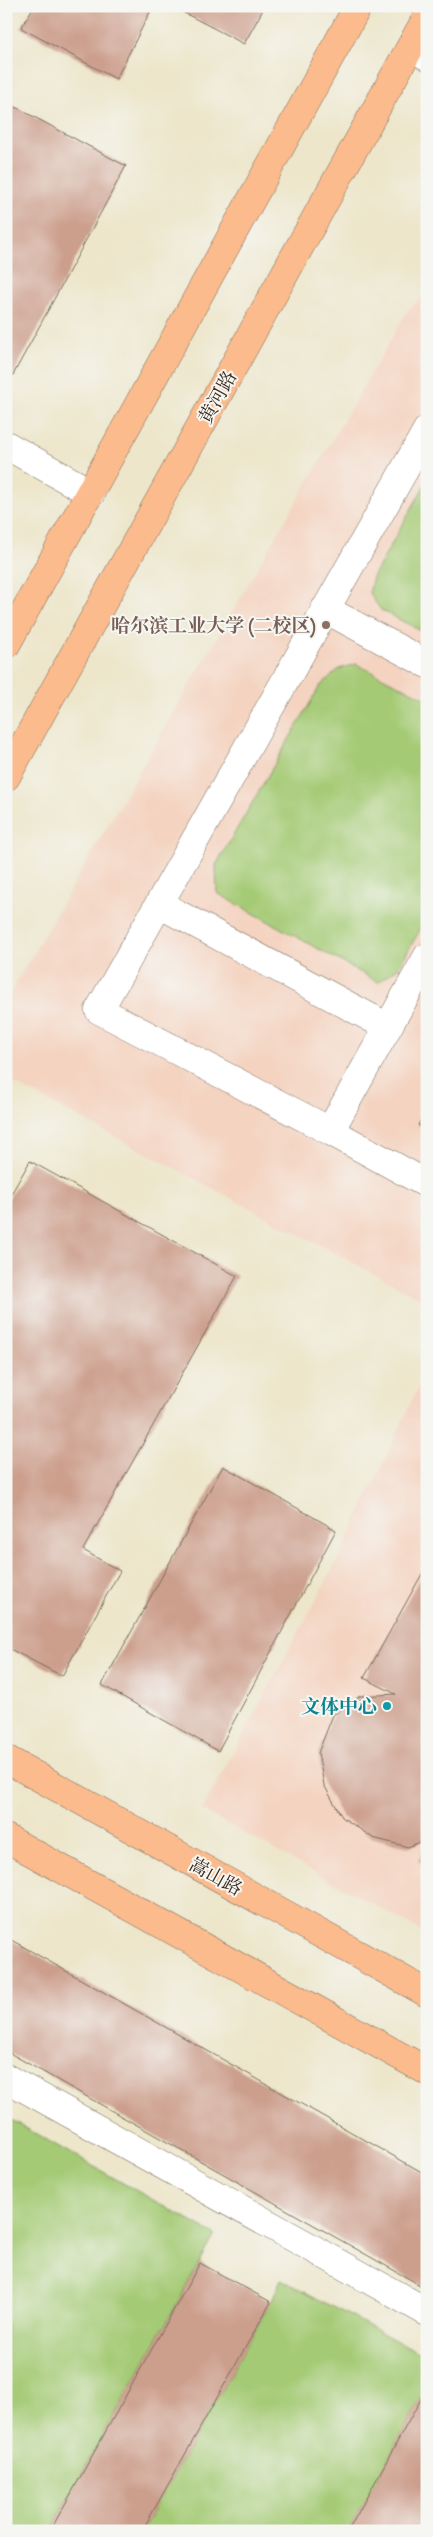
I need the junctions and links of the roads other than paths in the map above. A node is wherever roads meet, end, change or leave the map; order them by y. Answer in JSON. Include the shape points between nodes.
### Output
{"nodes":[{"id":1,"x":358,"y":6,"type":"edge"},
{"id":2,"x":427,"y":17,"type":"edge"},
{"id":3,"x":419,"y":52,"type":"edge"},
{"id":4,"x":427,"y":430,"type":"edge"},
{"id":5,"x":6,"y":445,"type":"edge"},
{"id":6,"x":91,"y":493,"type":"junction"},
{"id":7,"x":325,"y":609,"type":"junction"},
{"id":8,"x":6,"y":645,"type":"edge"},
{"id":9,"x":427,"y":664,"type":"edge"},
{"id":10,"x":6,"y":777,"type":"edge"},
{"id":11,"x":159,"y":904,"type":"junction"},
{"id":12,"x":427,"y":957,"type":"edge"},
{"id":13,"x":388,"y":1027,"type":"junction"},
{"id":14,"x":330,"y":1131,"type":"junction"},
{"id":15,"x":427,"y":1184,"type":"edge"},
{"id":16,"x":6,"y":1759,"type":"edge"},
{"id":17,"x":6,"y":1838,"type":"edge"},
{"id":18,"x":427,"y":1993,"type":"edge"},
{"id":19,"x":427,"y":2071,"type":"edge"},
{"id":20,"x":6,"y":2078,"type":"edge"},
{"id":21,"x":427,"y":2312,"type":"edge"}],
"edges":[{"from":1,"to":6,"type":"main road"},
{"from":2,"to":3,"type":"main road","name":"黄河路"},
{"from":3,"to":10,"type":"main road","name":"黄河路"},
{"from":4,"to":7,"type":"street"},
{"from":5,"to":6,"type":"street"},
{"from":6,"to":8,"type":"main road"},
{"from":7,"to":9,"type":"street"},
{"from":7,"to":11,"type":"street"},
{"from":11,"to":13,"type":"street"},
{"from":11,"to":14,"type":"street","via":[[99,1010]]},
{"from":12,"to":13,"type":"street"},
{"from":13,"to":14,"type":"street"},
{"from":14,"to":15,"type":"street"},
{"from":16,"to":18,"type":"main road","name":"嵩山路"},
{"from":17,"to":19,"type":"main road"},
{"from":20,"to":21,"type":"street"}]}
